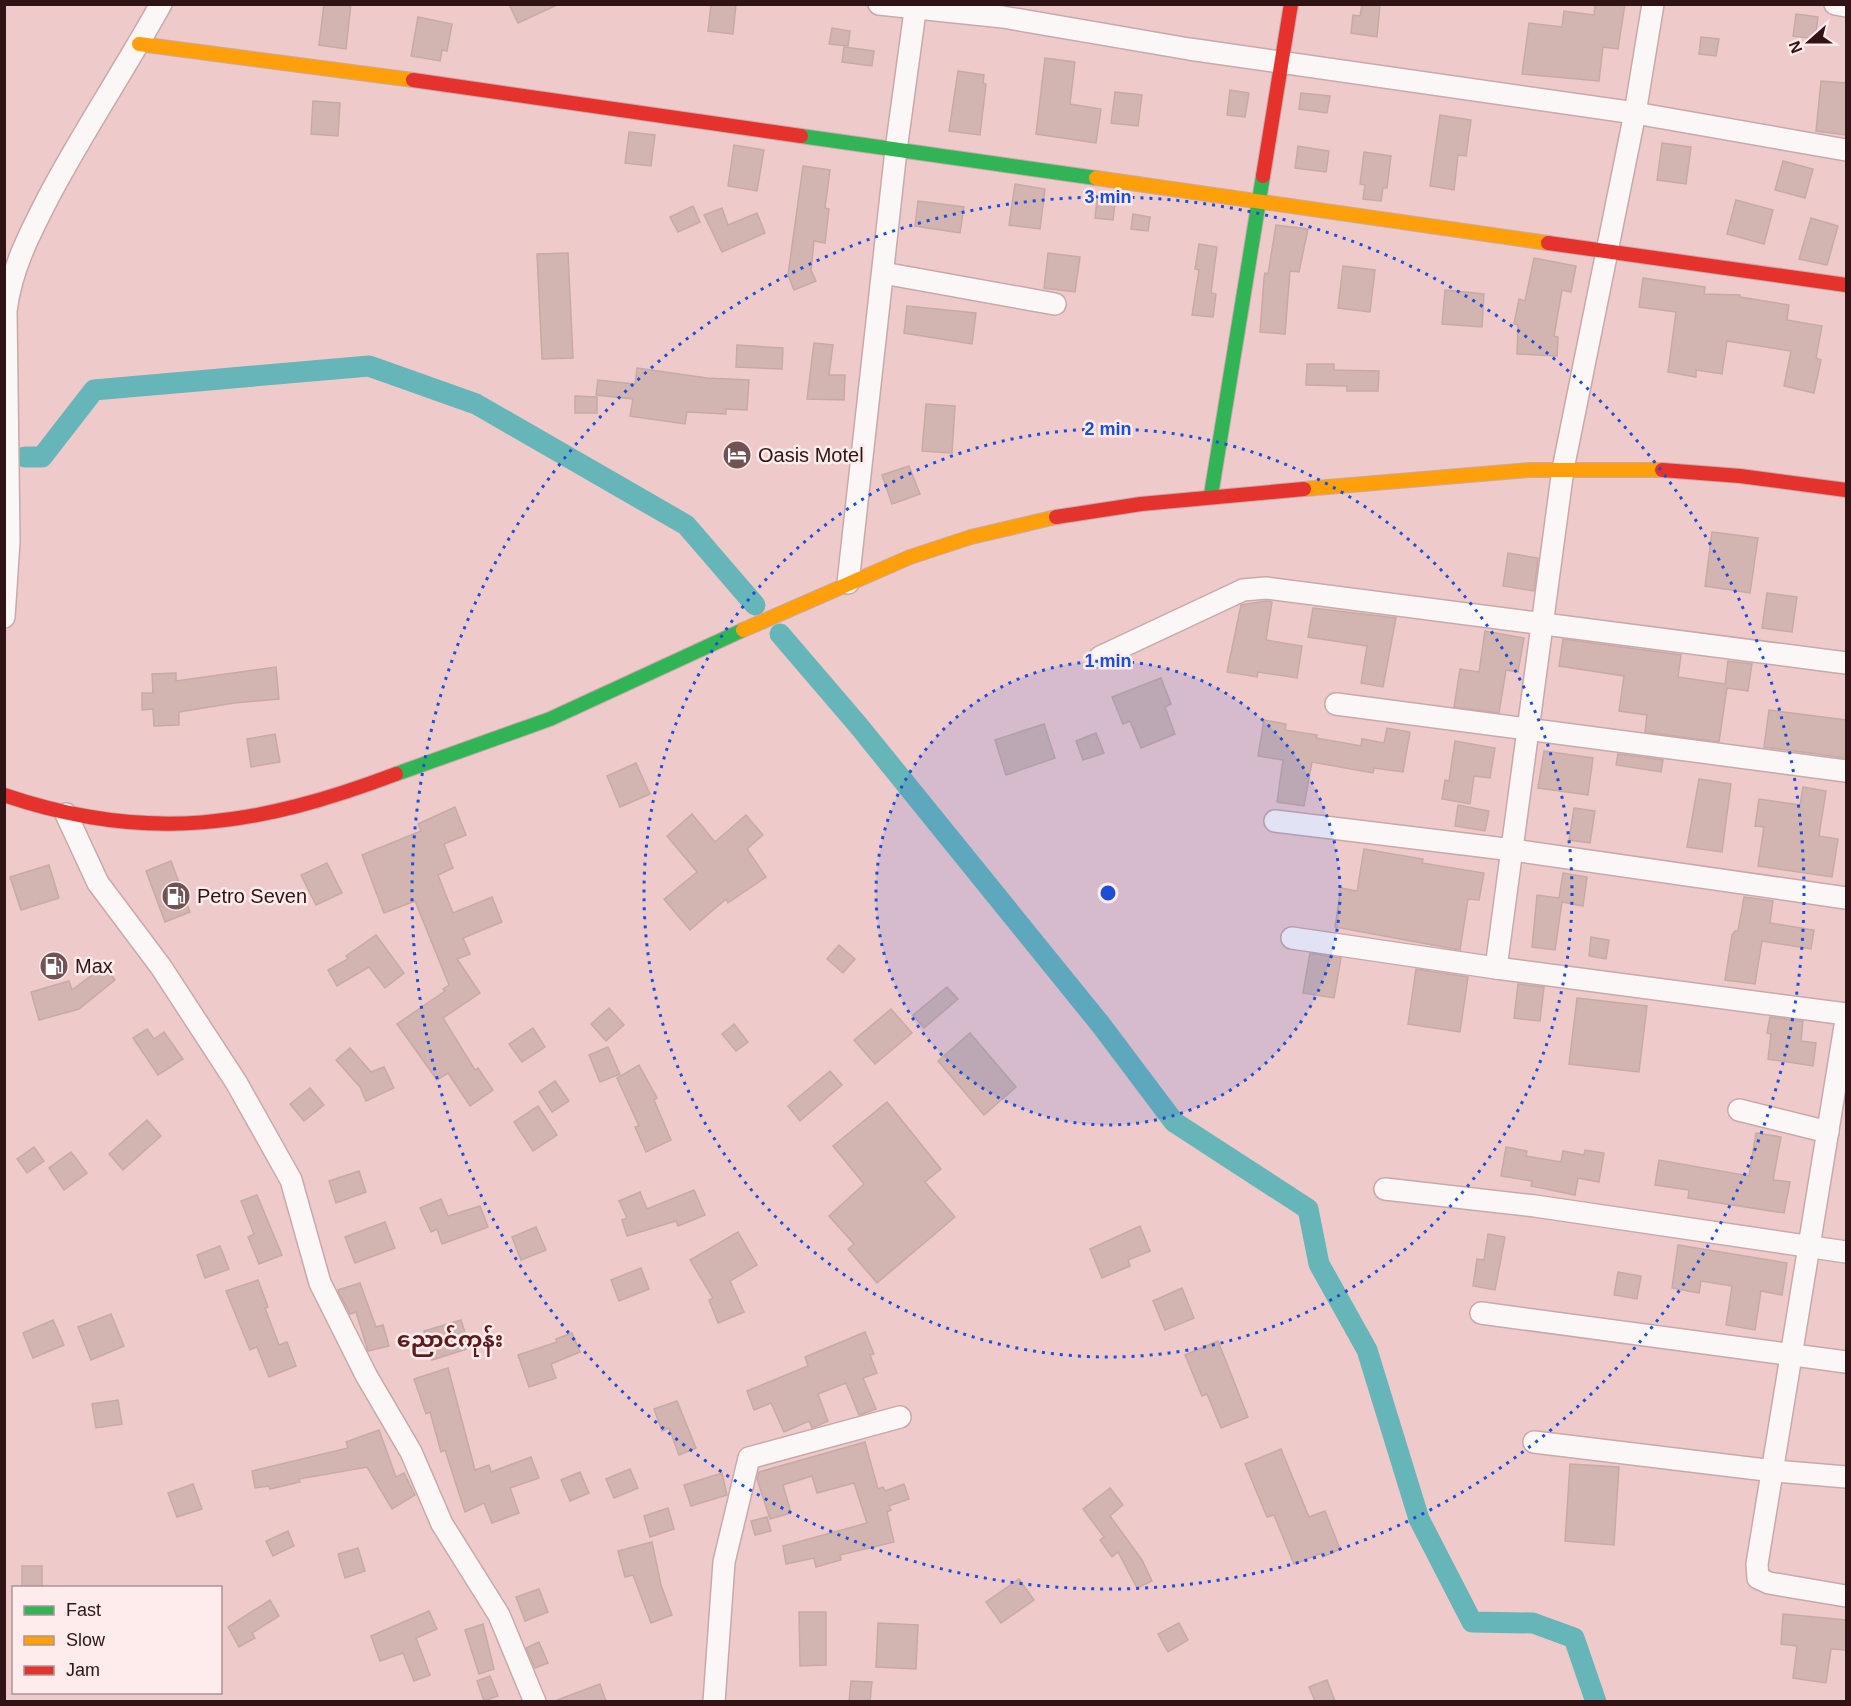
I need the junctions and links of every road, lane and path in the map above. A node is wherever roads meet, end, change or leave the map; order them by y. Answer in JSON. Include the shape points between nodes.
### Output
{"nodes":[{"id":1,"x":161,"y":4,"type":"edge"},
{"id":2,"x":879,"y":4,"type":"edge"},
{"id":3,"x":1291,"y":4,"type":"edge"},
{"id":4,"x":1653,"y":4,"type":"edge"},
{"id":5,"x":1835,"y":4,"type":"edge"},
{"id":6,"x":1846,"y":6,"type":"edge"},
{"id":7,"x":916,"y":7,"type":"edge"},
{"id":8,"x":139,"y":44,"type":"junction"},
{"id":9,"x":1282,"y":62,"type":"junction"},
{"id":10,"x":1635,"y":113,"type":"junction"},
{"id":11,"x":896,"y":150,"type":"junction"},
{"id":12,"x":1846,"y":150,"type":"edge"},
{"id":13,"x":1259,"y":201,"type":"junction"},
{"id":14,"x":1607,"y":251,"type":"junction"},
{"id":15,"x":882,"y":273,"type":"junction"},
{"id":16,"x":1846,"y":285,"type":"edge"},
{"id":17,"x":1055,"y":304,"type":"dead end"},
{"id":18,"x":1563,"y":469,"type":"junction"},
{"id":19,"x":1846,"y":490,"type":"edge"},
{"id":20,"x":1211,"y":495,"type":"junction"},
{"id":21,"x":849,"y":583,"type":"junction"},
{"id":22,"x":4,"y":617,"type":"edge"},
{"id":23,"x":1543,"y":624,"type":"junction"},
{"id":24,"x":1100,"y":657,"type":"dead end"},
{"id":25,"x":1846,"y":663,"type":"edge"},
{"id":26,"x":1336,"y":704,"type":"dead end"},
{"id":27,"x":1529,"y":729,"type":"junction"},
{"id":28,"x":1846,"y":771,"type":"edge"},
{"id":29,"x":4,"y":795,"type":"edge"},
{"id":30,"x":66,"y":814,"type":"junction"},
{"id":31,"x":1275,"y":821,"type":"dead end"},
{"id":32,"x":1514,"y":850,"type":"junction"},
{"id":33,"x":1846,"y":898,"type":"edge"},
{"id":34,"x":1292,"y":938,"type":"dead end"},
{"id":35,"x":1496,"y":968,"type":"junction"},
{"id":36,"x":1846,"y":1014,"type":"edge"},
{"id":37,"x":1846,"y":1020,"type":"edge"},
{"id":38,"x":1739,"y":1110,"type":"dead end"},
{"id":39,"x":1828,"y":1132,"type":"junction"},
{"id":40,"x":1385,"y":1189,"type":"dead end"},
{"id":41,"x":1809,"y":1247,"type":"junction"},
{"id":42,"x":1846,"y":1252,"type":"edge"},
{"id":43,"x":1481,"y":1313,"type":"dead end"},
{"id":44,"x":1792,"y":1354,"type":"junction"},
{"id":45,"x":1846,"y":1362,"type":"edge"},
{"id":46,"x":900,"y":1418,"type":"dead end"},
{"id":47,"x":1534,"y":1442,"type":"dead end"},
{"id":48,"x":1774,"y":1471,"type":"junction"},
{"id":49,"x":1846,"y":1477,"type":"edge"},
{"id":50,"x":1846,"y":1596,"type":"edge"},
{"id":51,"x":535,"y":1701,"type":"edge"},
{"id":52,"x":714,"y":1701,"type":"edge"}],
"edges":[{"from":1,"to":8,"type":"street"},
{"from":2,"to":7,"type":"street"},
{"from":3,"to":9,"type":"main road"},
{"from":4,"to":10,"type":"street"},
{"from":5,"to":6,"type":"street"},
{"from":7,"to":9,"type":"street"},
{"from":7,"to":11,"type":"street"},
{"from":8,"to":11,"type":"main road","via":[[533,95]]},
{"from":8,"to":22,"type":"street","via":[[74,148],[10,282],[6,311],[9,542]]},
{"from":9,"to":10,"type":"street"},
{"from":9,"to":13,"type":"main road"},
{"from":10,"to":12,"type":"street"},
{"from":10,"to":14,"type":"street"},
{"from":11,"to":13,"type":"main road"},
{"from":11,"to":15,"type":"street"},
{"from":13,"to":14,"type":"main road"},
{"from":13,"to":20,"type":"main road"},
{"from":14,"to":16,"type":"main road"},
{"from":14,"to":18,"type":"street"},
{"from":15,"to":17,"type":"street"},
{"from":15,"to":21,"type":"street"},
{"from":18,"to":19,"type":"main road","via":[[1717,474]]},
{"from":18,"to":20,"type":"main road"},
{"from":18,"to":23,"type":"street"},
{"from":20,"to":21,"type":"main road","via":[[1119,506],[978,535],[932,548]]},
{"from":21,"to":30,"type":"main road","via":[[550,718],[357,789],[223,822],[115,820]]},
{"from":23,"to":24,"type":"street","via":[[1266,588],[1243,590]]},
{"from":23,"to":25,"type":"street"},
{"from":23,"to":27,"type":"street"},
{"from":26,"to":27,"type":"street"},
{"from":27,"to":28,"type":"street"},
{"from":27,"to":32,"type":"street"},
{"from":29,"to":30,"type":"main road"},
{"from":30,"to":51,"type":"street","via":[[98,883],[167,976],[236,1082],[291,1180],[320,1283],[366,1375],[411,1452],[442,1524],[499,1615]]},
{"from":31,"to":32,"type":"street"},
{"from":32,"to":33,"type":"street"},
{"from":32,"to":35,"type":"street"},
{"from":34,"to":35,"type":"street"},
{"from":35,"to":36,"type":"street"},
{"from":37,"to":39,"type":"street"},
{"from":38,"to":39,"type":"street"},
{"from":39,"to":41,"type":"street"},
{"from":40,"to":41,"type":"street","via":[[1535,1206]]},
{"from":41,"to":42,"type":"street"},
{"from":41,"to":44,"type":"street"},
{"from":43,"to":44,"type":"street"},
{"from":44,"to":45,"type":"street"},
{"from":44,"to":48,"type":"street"},
{"from":46,"to":52,"type":"street","via":[[748,1458],[724,1562]]},
{"from":47,"to":48,"type":"street"},
{"from":48,"to":49,"type":"street"},
{"from":48,"to":50,"type":"street","via":[[1757,1564],[1758,1578]]}]}
